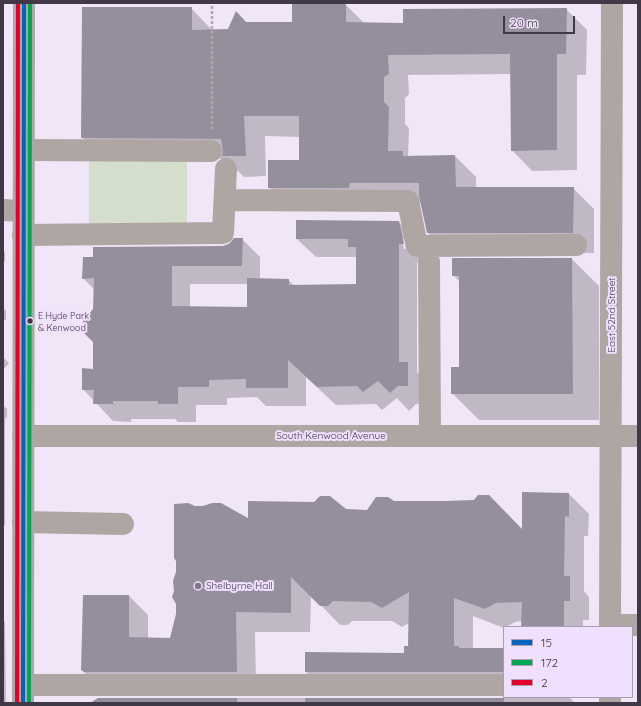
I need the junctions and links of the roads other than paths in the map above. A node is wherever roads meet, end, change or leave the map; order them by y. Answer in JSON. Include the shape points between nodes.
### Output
{"nodes":[{"id":1,"x":24,"y":3,"type":"edge"},
{"id":2,"x":612,"y":3,"type":"edge"},
{"id":3,"x":24,"y":150,"type":"junction"},
{"id":4,"x":212,"y":151,"type":"road end"},
{"id":5,"x":226,"y":168,"type":"dead end"},
{"id":6,"x":225,"y":200,"type":"junction"},
{"id":7,"x":13,"y":210,"type":"edge"},
{"id":8,"x":24,"y":235,"type":"junction"},
{"id":9,"x":576,"y":245,"type":"dead end"},
{"id":10,"x":430,"y":262,"type":"dead end"},
{"id":11,"x":23,"y":436,"type":"junction"},
{"id":12,"x":430,"y":436,"type":"junction"},
{"id":13,"x":612,"y":436,"type":"junction"},
{"id":14,"x":638,"y":436,"type":"edge"},
{"id":15,"x":23,"y":522,"type":"junction"},
{"id":16,"x":123,"y":524,"type":"dead end"},
{"id":17,"x":638,"y":625,"type":"edge"},
{"id":18,"x":610,"y":626,"type":"edge"},
{"id":19,"x":503,"y":684,"type":"edge"},
{"id":20,"x":23,"y":694,"type":"edge"}],
"edges":[{"from":1,"to":3,"type":"main road"},
{"from":2,"to":13,"type":"street","name":"East 52nd Street"},
{"from":3,"to":4,"type":"street"},
{"from":3,"to":7,"type":"main road"},
{"from":5,"to":6,"type":"street"},
{"from":6,"to":8,"type":"street","via":[[223,233]]},
{"from":6,"to":9,"type":"street","via":[[408,201],[417,246]]},
{"from":7,"to":8,"type":"main road"},
{"from":8,"to":11,"type":"main road"},
{"from":10,"to":12,"type":"street"},
{"from":11,"to":12,"type":"street","name":"South Kenwood Avenue"},
{"from":11,"to":15,"type":"main road"},
{"from":12,"to":13,"type":"street","name":"South Kenwood Avenue"},
{"from":13,"to":14,"type":"street","name":"South Kenwood Avenue"},
{"from":13,"to":18,"type":"street","name":"East 52nd Street"},
{"from":15,"to":16,"type":"street"},
{"from":15,"to":20,"type":"main road"},
{"from":17,"to":18,"type":"street"},
{"from":19,"to":20,"type":"street"}]}
